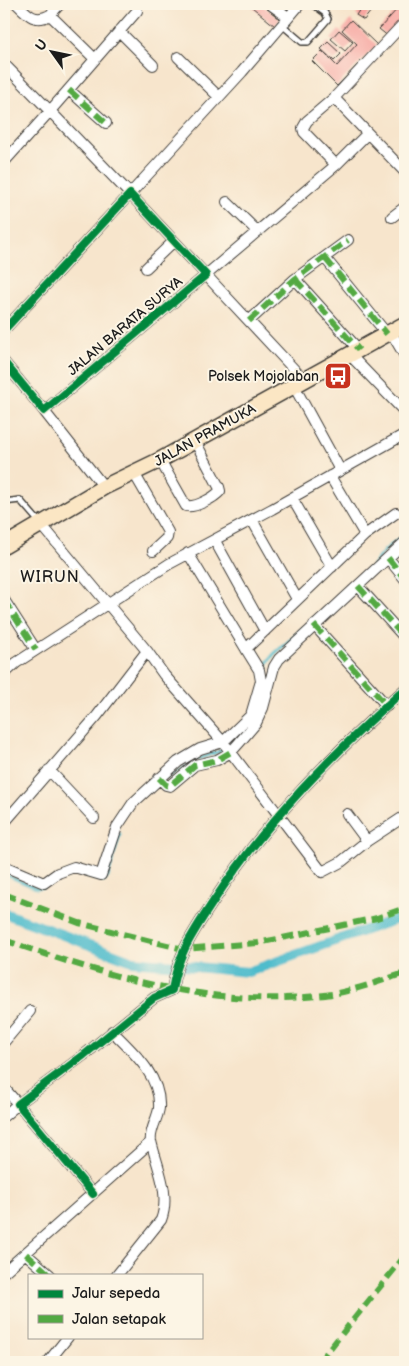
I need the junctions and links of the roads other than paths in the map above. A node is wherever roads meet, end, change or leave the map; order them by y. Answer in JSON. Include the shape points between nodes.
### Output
{"nodes":[{"id":1,"x":17,"y":4,"type":"edge"},
{"id":2,"x":60,"y":4,"type":"edge"},
{"id":3,"x":270,"y":4,"type":"edge"},
{"id":4,"x":300,"y":4,"type":"edge"},
{"id":5,"x":313,"y":4,"type":"edge"},
{"id":6,"x":137,"y":11,"type":"dead end"},
{"id":7,"x":50,"y":15,"type":"junction"},
{"id":8,"x":284,"y":21,"type":"junction"},
{"id":9,"x":405,"y":22,"type":"edge"},
{"id":10,"x":119,"y":31,"type":"junction"},
{"id":11,"x":178,"y":57,"type":"dead end"},
{"id":12,"x":95,"y":59,"type":"junction"},
{"id":13,"x":153,"y":64,"type":"dead end"},
{"id":14,"x":4,"y":66,"type":"edge"},
{"id":15,"x":69,"y":90,"type":"junction"},
{"id":16,"x":219,"y":97,"type":"junction"},
{"id":17,"x":334,"y":98,"type":"junction"},
{"id":18,"x":50,"y":111,"type":"junction"},
{"id":19,"x":106,"y":123,"type":"dead end"},
{"id":20,"x":367,"y":134,"type":"junction"},
{"id":21,"x":4,"y":162,"type":"edge"},
{"id":22,"x":336,"y":165,"type":"junction"},
{"id":23,"x":405,"y":172,"type":"edge"},
{"id":24,"x":130,"y":194,"type":"junction"},
{"id":25,"x":227,"y":202,"type":"dead end"},
{"id":26,"x":405,"y":207,"type":"edge"},
{"id":27,"x":392,"y":217,"type":"dead end"},
{"id":28,"x":258,"y":231,"type":"junction"},
{"id":29,"x":348,"y":240,"type":"dead end"},
{"id":30,"x":174,"y":241,"type":"junction"},
{"id":31,"x":325,"y":258,"type":"junction"},
{"id":32,"x":146,"y":268,"type":"dead end"},
{"id":33,"x":206,"y":275,"type":"junction"},
{"id":34,"x":295,"y":279,"type":"junction"},
{"id":35,"x":249,"y":321,"type":"junction"},
{"id":36,"x":405,"y":324,"type":"edge"},
{"id":37,"x":4,"y":330,"type":"edge"},
{"id":38,"x":389,"y":333,"type":"junction"},
{"id":39,"x":355,"y":352,"type":"junction"},
{"id":40,"x":405,"y":356,"type":"edge"},
{"id":41,"x":4,"y":362,"type":"edge"},
{"id":42,"x":299,"y":383,"type":"junction"},
{"id":43,"x":44,"y":411,"type":"junction"},
{"id":44,"x":405,"y":412,"type":"edge"},
{"id":45,"x":405,"y":434,"type":"edge"},
{"id":46,"x":195,"y":441,"type":"junction"},
{"id":47,"x":160,"y":460,"type":"junction"},
{"id":48,"x":340,"y":470,"type":"junction"},
{"id":49,"x":134,"y":473,"type":"junction"},
{"id":50,"x":330,"y":476,"type":"junction"},
{"id":51,"x":104,"y":487,"type":"junction"},
{"id":52,"x":292,"y":498,"type":"junction"},
{"id":53,"x":4,"y":502,"type":"edge"},
{"id":54,"x":396,"y":513,"type":"dead end"},
{"id":55,"x":252,"y":520,"type":"junction"},
{"id":56,"x":41,"y":524,"type":"junction"},
{"id":57,"x":365,"y":535,"type":"junction"},
{"id":58,"x":214,"y":541,"type":"junction"},
{"id":59,"x":405,"y":542,"type":"edge"},
{"id":60,"x":4,"y":546,"type":"edge"},
{"id":61,"x":153,"y":551,"type":"dead end"},
{"id":62,"x":188,"y":553,"type":"junction"},
{"id":63,"x":388,"y":558,"type":"junction"},
{"id":64,"x":332,"y":567,"type":"junction"},
{"id":65,"x":405,"y":579,"type":"edge"},
{"id":66,"x":358,"y":586,"type":"junction"},
{"id":67,"x":297,"y":599,"type":"junction"},
{"id":68,"x":4,"y":600,"type":"edge"},
{"id":69,"x":108,"y":605,"type":"junction"},
{"id":70,"x":314,"y":625,"type":"junction"},
{"id":71,"x":265,"y":630,"type":"junction"},
{"id":72,"x":405,"y":638,"type":"edge"},
{"id":73,"x":246,"y":649,"type":"junction"},
{"id":74,"x":36,"y":650,"type":"junction"},
{"id":75,"x":147,"y":651,"type":"junction"},
{"id":76,"x":4,"y":674,"type":"edge"},
{"id":77,"x":405,"y":689,"type":"edge"},
{"id":78,"x":386,"y":706,"type":"junction"},
{"id":79,"x":227,"y":747,"type":"junction"},
{"id":80,"x":49,"y":770,"type":"junction"},
{"id":81,"x":161,"y":781,"type":"junction"},
{"id":82,"x":279,"y":814,"type":"junction"},
{"id":83,"x":347,"y":814,"type":"dead end"},
{"id":84,"x":405,"y":816,"type":"edge"},
{"id":85,"x":94,"y":818,"type":"dead end"},
{"id":86,"x":4,"y":823,"type":"edge"},
{"id":87,"x":366,"y":841,"type":"junction"},
{"id":88,"x":4,"y":866,"type":"edge"},
{"id":89,"x":30,"y":1011,"type":"dead end"},
{"id":90,"x":112,"y":1031,"type":"junction"},
{"id":91,"x":4,"y":1042,"type":"edge"},
{"id":92,"x":4,"y":1088,"type":"edge"},
{"id":93,"x":18,"y":1104,"type":"junction"},
{"id":94,"x":4,"y":1116,"type":"edge"},
{"id":95,"x":151,"y":1142,"type":"junction"},
{"id":96,"x":93,"y":1194,"type":"junction"},
{"id":97,"x":26,"y":1254,"type":"junction"},
{"id":98,"x":4,"y":1272,"type":"edge"},
{"id":99,"x":49,"y":1274,"type":"edge"},
{"id":100,"x":118,"y":1274,"type":"edge"},
{"id":101,"x":67,"y":1338,"type":"edge"},
{"id":102,"x":48,"y":1362,"type":"edge"}],
"edges":[{"from":1,"to":7,"type":"street","via":[[40,20]]},
{"from":2,"to":7,"type":"street"},
{"from":3,"to":8,"type":"street"},
{"from":4,"to":8,"type":"street"},
{"from":5,"to":8,"type":"lane","via":[[328,19],[308,42],[302,42]]},
{"from":6,"to":10,"type":"street"},
{"from":7,"to":12,"type":"street"},
{"from":8,"to":16,"type":"street"},
{"from":9,"to":17,"type":"street"},
{"from":10,"to":12,"type":"street"},
{"from":10,"to":13,"type":"street"},
{"from":11,"to":16,"type":"street"},
{"from":12,"to":15,"type":"street"},
{"from":14,"to":18,"type":"street"},
{"from":15,"to":18,"type":"street"},
{"from":15,"to":19,"type":"street"},
{"from":16,"to":24,"type":"street"},
{"from":17,"to":20,"type":"street"},
{"from":17,"to":22,"type":"street","via":[[303,128]]},
{"from":18,"to":21,"type":"street"},
{"from":18,"to":24,"type":"street"},
{"from":20,"to":22,"type":"street","name":"JALAN BARATA SURYA"},
{"from":20,"to":23,"type":"street"},
{"from":22,"to":28,"type":"street","name":"JALAN BARATA SURYA"},
{"from":24,"to":30,"type":"street"},
{"from":24,"to":37,"type":"street"},
{"from":25,"to":28,"type":"street"},
{"from":26,"to":27,"type":"street"},
{"from":28,"to":33,"type":"street","name":"JALAN BARATA SURYA"},
{"from":29,"to":31,"type":"street"},
{"from":30,"to":32,"type":"street"},
{"from":30,"to":33,"type":"street"},
{"from":31,"to":34,"type":"street"},
{"from":31,"to":38,"type":"street"},
{"from":33,"to":35,"type":"street"},
{"from":33,"to":43,"type":"street","name":"JALAN BARATA SURYA"},
{"from":34,"to":35,"type":"street"},
{"from":34,"to":39,"type":"street"},
{"from":35,"to":42,"type":"street"},
{"from":36,"to":38,"type":"main road","name":"JALAN PRAMUKA"},
{"from":38,"to":39,"type":"main road","name":"JALAN PRAMUKA"},
{"from":38,"to":40,"type":"street"},
{"from":39,"to":42,"type":"main road","name":"JALAN PRAMUKA"},
{"from":39,"to":44,"type":"street"},
{"from":41,"to":43,"type":"street"},
{"from":42,"to":46,"type":"main road","name":"JALAN PRAMUKA"},
{"from":42,"to":48,"type":"street"},
{"from":43,"to":51,"type":"street"},
{"from":45,"to":48,"type":"street"},
{"from":46,"to":47,"type":"main road","name":"JALAN PRAMUKA"},
{"from":46,"to":47,"type":"street","via":[[219,486],[220,491],[215,496],[186,506]]},
{"from":47,"to":49,"type":"main road","name":"JALAN PRAMUKA"},
{"from":48,"to":50,"type":"street"},
{"from":49,"to":51,"type":"main road","name":"JALAN PRAMUKA"},
{"from":49,"to":61,"type":"street","via":[[168,532],[167,538]]},
{"from":50,"to":52,"type":"street"},
{"from":50,"to":57,"type":"street"},
{"from":51,"to":56,"type":"main road","name":"JALAN PRAMUKA"},
{"from":52,"to":55,"type":"street"},
{"from":52,"to":64,"type":"street"},
{"from":53,"to":56,"type":"lane","via":[[20,500]]},
{"from":54,"to":57,"type":"street"},
{"from":55,"to":58,"type":"street"},
{"from":55,"to":67,"type":"street"},
{"from":56,"to":60,"type":"main road","name":"JALAN PRAMUKA"},
{"from":56,"to":69,"type":"street"},
{"from":57,"to":64,"type":"street"},
{"from":58,"to":62,"type":"street"},
{"from":58,"to":71,"type":"street"},
{"from":59,"to":63,"type":"street"},
{"from":62,"to":69,"type":"street"},
{"from":62,"to":73,"type":"street"},
{"from":63,"to":65,"type":"street"},
{"from":63,"to":66,"type":"street"},
{"from":64,"to":67,"type":"street"},
{"from":66,"to":70,"type":"street"},
{"from":66,"to":72,"type":"street"},
{"from":67,"to":71,"type":"street"},
{"from":68,"to":74,"type":"street"},
{"from":69,"to":74,"type":"street"},
{"from":69,"to":75,"type":"street"},
{"from":70,"to":78,"type":"street"},
{"from":70,"to":79,"type":"street","via":[[274,667],[256,723]]},
{"from":71,"to":73,"type":"street"},
{"from":73,"to":79,"type":"street","via":[[259,670],[261,681],[251,715]]},
{"from":74,"to":76,"type":"street"},
{"from":75,"to":79,"type":"street"},
{"from":75,"to":80,"type":"street","via":[[97,716]]},
{"from":77,"to":78,"type":"street"},
{"from":78,"to":82,"type":"street"},
{"from":79,"to":81,"type":"street","via":[[200,749]]},
{"from":79,"to":81,"type":"street","via":[[217,760],[195,765],[170,786]]},
{"from":79,"to":82,"type":"street"},
{"from":80,"to":85,"type":"street"},
{"from":80,"to":86,"type":"street"},
{"from":81,"to":88,"type":"street","via":[[133,803],[120,821],[101,875],[74,867],[44,882]]},
{"from":82,"to":87,"type":"street","via":[[322,872],[342,862]]},
{"from":82,"to":90,"type":"street","via":[[231,874],[180,954],[170,992],[154,998]]},
{"from":83,"to":87,"type":"street"},
{"from":84,"to":87,"type":"street"},
{"from":89,"to":91,"type":"street"},
{"from":90,"to":93,"type":"street"},
{"from":90,"to":95,"type":"street","via":[[144,1065],[158,1093],[159,1109]]},
{"from":92,"to":93,"type":"street"},
{"from":93,"to":94,"type":"street"},
{"from":93,"to":96,"type":"street"},
{"from":95,"to":96,"type":"street"},
{"from":95,"to":100,"type":"street","via":[[164,1190],[164,1211],[161,1220]]},
{"from":96,"to":97,"type":"street"},
{"from":97,"to":98,"type":"street"},
{"from":97,"to":99,"type":"street"},
{"from":101,"to":102,"type":"street"}]}
